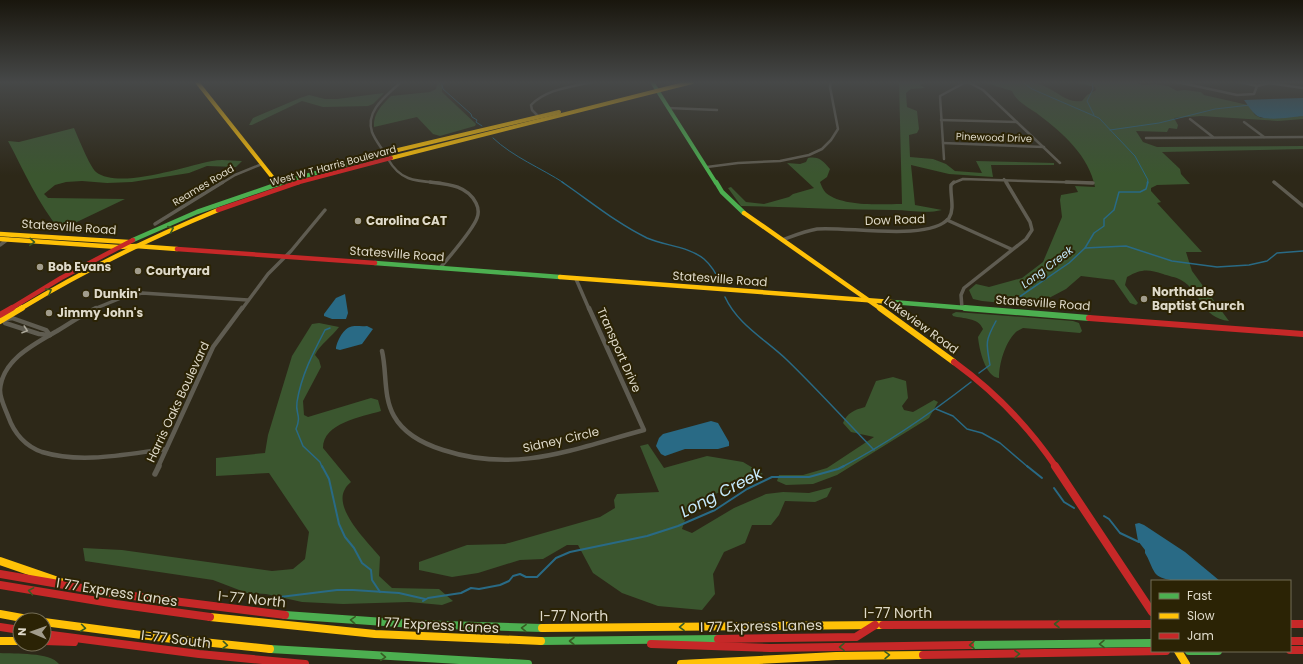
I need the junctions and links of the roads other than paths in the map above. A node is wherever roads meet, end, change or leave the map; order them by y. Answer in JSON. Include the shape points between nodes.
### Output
{"nodes":[{"id":1,"x":222,"y":113,"type":"edge"},
{"id":2,"x":373,"y":113,"type":"edge"},
{"id":3,"x":535,"y":113,"type":"edge"},
{"id":4,"x":556,"y":113,"type":"edge"},
{"id":5,"x":565,"y":113,"type":"edge"},
{"id":6,"x":671,"y":113,"type":"edge"},
{"id":7,"x":835,"y":113,"type":"edge"},
{"id":8,"x":941,"y":113,"type":"edge"},
{"id":9,"x":1007,"y":113,"type":"edge"},
{"id":10,"x":538,"y":117,"type":"junction"},
{"id":11,"x":1190,"y":119,"type":"dead end"},
{"id":12,"x":941,"y":120,"type":"junction"},
{"id":13,"x":1017,"y":122,"type":"junction"},
{"id":14,"x":1244,"y":122,"type":"dead end"},
{"id":15,"x":1303,"y":136,"type":"edge"},
{"id":16,"x":1213,"y":137,"type":"junction"},
{"id":17,"x":1264,"y":137,"type":"junction"},
{"id":18,"x":1146,"y":138,"type":"dead end"},
{"id":19,"x":944,"y":143,"type":"junction"},
{"id":20,"x":1044,"y":147,"type":"junction"},
{"id":21,"x":386,"y":156,"type":"junction"},
{"id":22,"x":944,"y":159,"type":"dead end"},
{"id":23,"x":1060,"y":162,"type":"dead end"},
{"id":24,"x":262,"y":164,"type":"junction"},
{"id":25,"x":707,"y":167,"type":"junction"},
{"id":26,"x":1004,"y":180,"type":"junction"},
{"id":27,"x":1274,"y":182,"type":"dead end"},
{"id":28,"x":1093,"y":183,"type":"dead end"},
{"id":29,"x":277,"y":184,"type":"junction"},
{"id":30,"x":1303,"y":206,"type":"edge"},
{"id":31,"x":325,"y":210,"type":"dead end"},
{"id":32,"x":200,"y":217,"type":"junction"},
{"id":33,"x":947,"y":220,"type":"junction"},
{"id":34,"x":155,"y":224,"type":"dead end"},
{"id":35,"x":0,"y":234,"type":"edge"},
{"id":36,"x":14,"y":234,"type":"junction"},
{"id":37,"x":0,"y":239,"type":"edge"},
{"id":38,"x":7,"y":240,"type":"junction"},
{"id":39,"x":782,"y":240,"type":"junction"},
{"id":40,"x":129,"y":242,"type":"junction"},
{"id":41,"x":0,"y":245,"type":"edge"},
{"id":42,"x":136,"y":246,"type":"junction"},
{"id":43,"x":118,"y":247,"type":"junction"},
{"id":44,"x":1011,"y":249,"type":"junction"},
{"id":45,"x":286,"y":256,"type":"junction"},
{"id":46,"x":440,"y":268,"type":"junction"},
{"id":47,"x":576,"y":278,"type":"junction"},
{"id":48,"x":248,"y":300,"type":"junction"},
{"id":49,"x":869,"y":301,"type":"junction"},
{"id":50,"x":962,"y":308,"type":"junction"},
{"id":51,"x":1,"y":318,"type":"edge"},
{"id":52,"x":1303,"y":334,"type":"edge"},
{"id":53,"x":50,"y":335,"type":"junction"},
{"id":54,"x":382,"y":351,"type":"dead end"},
{"id":55,"x":644,"y":430,"type":"joint"},
{"id":56,"x":166,"y":449,"type":"junction"},
{"id":57,"x":155,"y":474,"type":"dead end"},
{"id":58,"x":0,"y":561,"type":"edge"},
{"id":59,"x":0,"y":574,"type":"edge"},
{"id":60,"x":0,"y":585,"type":"edge"},
{"id":61,"x":84,"y":589,"type":"junction"},
{"id":62,"x":1151,"y":610,"type":"edge"},
{"id":63,"x":0,"y":614,"type":"edge"},
{"id":64,"x":12,"y":616,"type":"edge"},
{"id":65,"x":52,"y":623,"type":"edge"},
{"id":66,"x":1151,"y":624,"type":"edge"},
{"id":67,"x":1291,"y":624,"type":"edge"},
{"id":68,"x":1303,"y":624,"type":"edge"},
{"id":69,"x":875,"y":625,"type":"junction"},
{"id":70,"x":0,"y":627,"type":"edge"},
{"id":71,"x":12,"y":629,"type":"edge"},
{"id":72,"x":52,"y":635,"type":"edge"},
{"id":73,"x":0,"y":640,"type":"edge"},
{"id":74,"x":12,"y":641,"type":"edge"},
{"id":75,"x":52,"y":641,"type":"edge"},
{"id":76,"x":611,"y":641,"type":"junction"},
{"id":77,"x":1303,"y":641,"type":"edge"},
{"id":78,"x":106,"y":642,"type":"junction"},
{"id":79,"x":1291,"y":642,"type":"edge"},
{"id":80,"x":1151,"y":643,"type":"edge"},
{"id":81,"x":1291,"y":650,"type":"edge"},
{"id":82,"x":1303,"y":650,"type":"edge"},
{"id":83,"x":1151,"y":651,"type":"edge"},
{"id":84,"x":1179,"y":652,"type":"edge"},
{"id":85,"x":305,"y":664,"type":"edge"},
{"id":86,"x":528,"y":664,"type":"edge"},
{"id":87,"x":680,"y":664,"type":"edge"},
{"id":88,"x":1186,"y":664,"type":"edge"}],
"edges":[{"from":1,"to":24,"type":"main road"},
{"from":2,"to":21,"type":"street","via":[[370,125],[372,134]]},
{"from":3,"to":10,"type":"street"},
{"from":4,"to":10,"type":"main road","name":"West W T Harris Boulevard"},
{"from":5,"to":21,"type":"main road","name":"West W T Harris Boulevard"},
{"from":6,"to":25,"type":"main road","name":"Lakeview Road"},
{"from":7,"to":25,"type":"street","via":[[838,130],[836,136],[828,145],[811,154],[787,160]]},
{"from":8,"to":12,"type":"street"},
{"from":9,"to":13,"type":"street"},
{"from":10,"to":21,"type":"main road","name":"West W T Harris Boulevard"},
{"from":11,"to":16,"type":"street"},
{"from":12,"to":13,"type":"street"},
{"from":12,"to":19,"type":"street"},
{"from":13,"to":20,"type":"street"},
{"from":14,"to":17,"type":"street"},
{"from":15,"to":17,"type":"street"},
{"from":16,"to":17,"type":"street"},
{"from":16,"to":18,"type":"street"},
{"from":19,"to":20,"type":"street","name":"Pinewood Drive"},
{"from":19,"to":22,"type":"street"},
{"from":20,"to":23,"type":"street"},
{"from":21,"to":29,"type":"main road","name":"West W T Harris Boulevard"},
{"from":21,"to":32,"type":"main road","name":"West W T Harris Boulevard","via":[[284,186]]},
{"from":21,"to":46,"type":"street","via":[[394,170],[402,176],[454,186],[470,194],[477,204],[475,222]]},
{"from":24,"to":29,"type":"main road"},
{"from":24,"to":34,"type":"street","name":"Reames Road","via":[[235,175]]},
{"from":25,"to":39,"type":"main road","name":"Lakeview Road","via":[[732,204]]},
{"from":26,"to":28,"type":"street"},
{"from":26,"to":33,"type":"street","via":[[968,178],[954,182],[950,188],[952,209]]},
{"from":26,"to":44,"type":"street","via":[[1032,228],[1030,234]]},
{"from":27,"to":30,"type":"street"},
{"from":29,"to":32,"type":"main road"},
{"from":29,"to":40,"type":"main road","name":"West W T Harris Boulevard","via":[[210,207]]},
{"from":31,"to":45,"type":"street","name":"Harris Oaks Boulevard"},
{"from":42,"to":32,"type":"main road","name":"West W T Harris Boulevard","one_way":true},
{"from":33,"to":39,"type":"street","name":"Dow Road","via":[[918,230],[812,230]]},
{"from":33,"to":44,"type":"street"},
{"from":35,"to":36,"type":"main road","name":"Statesville Road"},
{"from":36,"to":38,"type":"street"},
{"from":36,"to":40,"type":"main road","name":"Statesville Road"},
{"from":37,"to":38,"type":"main road","name":"Statesville Road"},
{"from":38,"to":41,"type":"street"},
{"from":38,"to":43,"type":"main road","name":"Statesville Road","one_way":true},
{"from":39,"to":49,"type":"main road","name":"Lakeview Road"},
{"from":40,"to":42,"type":"main road","name":"Statesville Road"},
{"from":40,"to":43,"type":"main road","name":"West W T Harris Boulevard"},
{"from":42,"to":43,"type":"main road","name":"Statesville Road"},
{"from":42,"to":45,"type":"main road","name":"Statesville Road"},
{"from":51,"to":42,"type":"main road","name":"West W T Harris Boulevard","one_way":true},
{"from":43,"to":51,"type":"main road","name":"West W T Harris Boulevard","via":[[62,276]]},
{"from":44,"to":50,"type":"street","via":[[964,288],[961,295]]},
{"from":45,"to":46,"type":"main road","name":"Statesville Road"},
{"from":45,"to":48,"type":"street","name":"Harris Oaks Boulevard"},
{"from":46,"to":47,"type":"main road","name":"Statesville Road"},
{"from":47,"to":49,"type":"main road","name":"Statesville Road"},
{"from":47,"to":55,"type":"street","name":"Transport Drive"},
{"from":48,"to":53,"type":"street","via":[[149,293],[131,295],[106,303]]},
{"from":48,"to":56,"type":"street","name":"Harris Oaks Boulevard","via":[[210,352]]},
{"from":49,"to":50,"type":"main road","name":"Statesville Road"},
{"from":49,"to":62,"type":"main road","name":"Lakeview Road","via":[[972,375],[1017,416],[1055,465]]},
{"from":50,"to":52,"type":"main road","name":"Statesville Road"},
{"from":51,"to":53,"type":"street","via":[[5,323]]},
{"from":53,"to":56,"type":"street","via":[[19,355],[4,376],[1,398],[17,436],[42,452],[68,457]]},
{"from":54,"to":55,"type":"street","name":"Sidney Circle","via":[[388,399],[394,415],[402,427],[415,438],[442,450],[493,460],[529,459]]},
{"from":56,"to":57,"type":"street","name":"Harris Oaks Boulevard"},
{"from":58,"to":61,"type":"main road"},
{"from":59,"to":61,"type":"main road","name":"I-77 North"},
{"from":76,"to":60,"type":"main road","name":"I 77 Express Lanes","one_way":true,"via":[[469,639],[317,630],[186,615]]},
{"from":69,"to":61,"type":"main road","name":"I-77 North","one_way":true,"via":[[547,628],[449,626],[251,611]]},
{"from":63,"to":64,"type":"main road"},
{"from":65,"to":86,"type":"main road","one_way":true,"via":[[252,648]]},
{"from":66,"to":69,"type":"main road","name":"I-77 North","one_way":true},
{"from":67,"to":68,"type":"main road"},
{"from":69,"to":76,"type":"main road","name":"I 77 Express Lanes","via":[[856,637]]},
{"from":70,"to":71,"type":"main road"},
{"from":72,"to":78,"type":"main road","name":"I-77 South"},
{"from":73,"to":74,"type":"main road"},
{"from":75,"to":78,"type":"main road"},
{"from":80,"to":76,"type":"main road","one_way":true,"via":[[746,648]]},
{"from":77,"to":79,"type":"main road"},
{"from":78,"to":85,"type":"main road","name":"I-77 South"},
{"from":81,"to":82,"type":"main road"},
{"from":87,"to":83,"type":"main road","one_way":true,"via":[[821,656]]},
{"from":84,"to":88,"type":"main road"}]}
